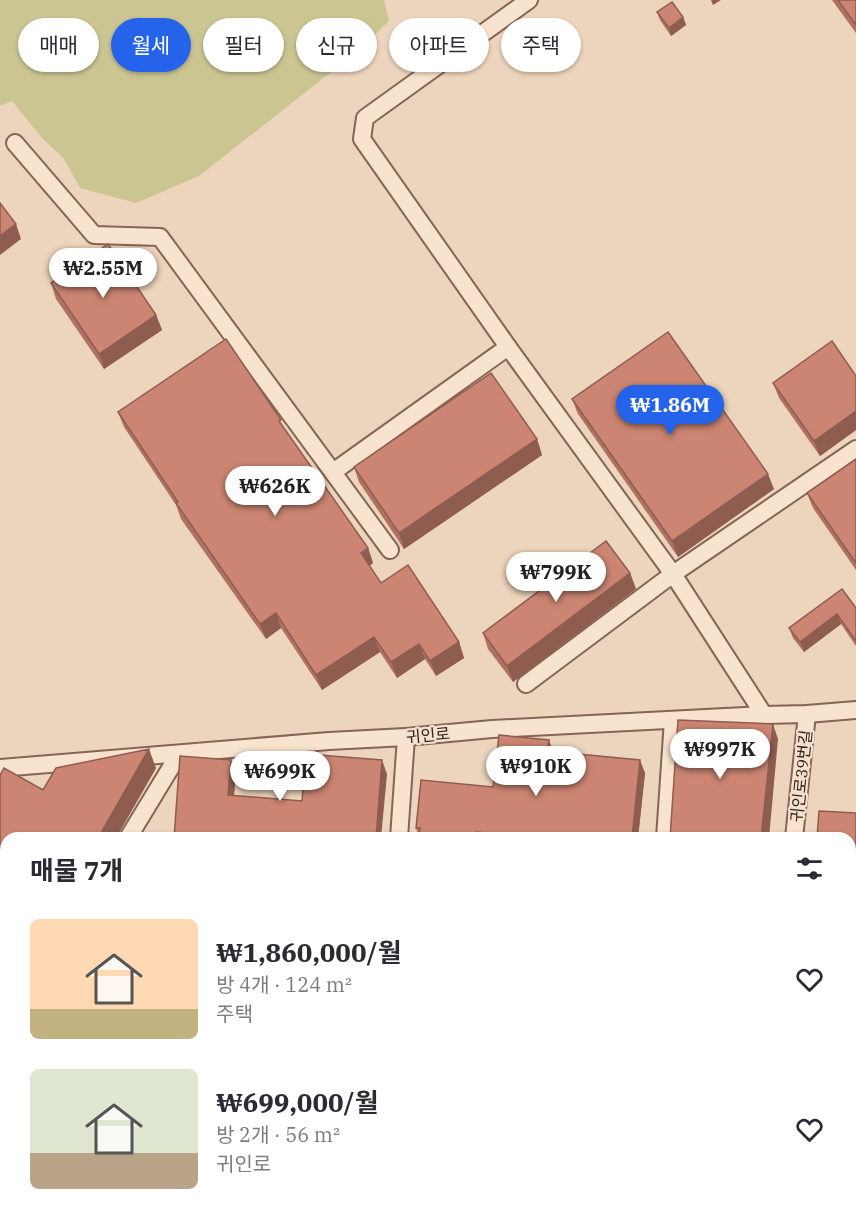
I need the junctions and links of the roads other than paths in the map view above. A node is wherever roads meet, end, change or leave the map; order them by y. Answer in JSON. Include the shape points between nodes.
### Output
{"nodes":[{"id":1,"x":529,"y":0,"type":"edge"},
{"id":2,"x":15,"y":143,"type":"dead end"},
{"id":3,"x":508,"y":347,"type":"junction"},
{"id":4,"x":856,"y":449,"type":"edge"},
{"id":5,"x":333,"y":472,"type":"junction"},
{"id":6,"x":390,"y":550,"type":"dead end"},
{"id":7,"x":673,"y":574,"type":"junction"},
{"id":8,"x":526,"y":684,"type":"dead end"},
{"id":9,"x":856,"y":710,"type":"edge"},
{"id":10,"x":807,"y":714,"type":"junction"},
{"id":11,"x":764,"y":715,"type":"junction"},
{"id":12,"x":673,"y":720,"type":"junction"},
{"id":13,"x":406,"y":737,"type":"junction"},
{"id":14,"x":179,"y":754,"type":"junction"},
{"id":15,"x":0,"y":768,"type":"edge"},
{"id":16,"x":132,"y":832,"type":"edge"},
{"id":17,"x":399,"y":832,"type":"edge"},
{"id":18,"x":665,"y":832,"type":"edge"},
{"id":19,"x":795,"y":832,"type":"edge"}],
"edges":[{"from":1,"to":3,"type":"street","via":[[365,118],[362,139]]},
{"from":2,"to":5,"type":"street","via":[[94,235],[160,237]]},
{"from":3,"to":5,"type":"street"},
{"from":3,"to":7,"type":"street"},
{"from":4,"to":7,"type":"street"},
{"from":5,"to":6,"type":"street"},
{"from":7,"to":8,"type":"street"},
{"from":7,"to":11,"type":"street"},
{"from":9,"to":10,"type":"street","name":"귀인로"},
{"from":10,"to":11,"type":"street","name":"귀인로"},
{"from":10,"to":19,"type":"street","name":"귀인로39번길"},
{"from":11,"to":12,"type":"street","name":"귀인로"},
{"from":12,"to":13,"type":"street","name":"귀인로"},
{"from":12,"to":18,"type":"street"},
{"from":13,"to":14,"type":"street","name":"귀인로"},
{"from":13,"to":17,"type":"street"},
{"from":14,"to":15,"type":"street","name":"귀인로"},
{"from":14,"to":16,"type":"street"}]}
